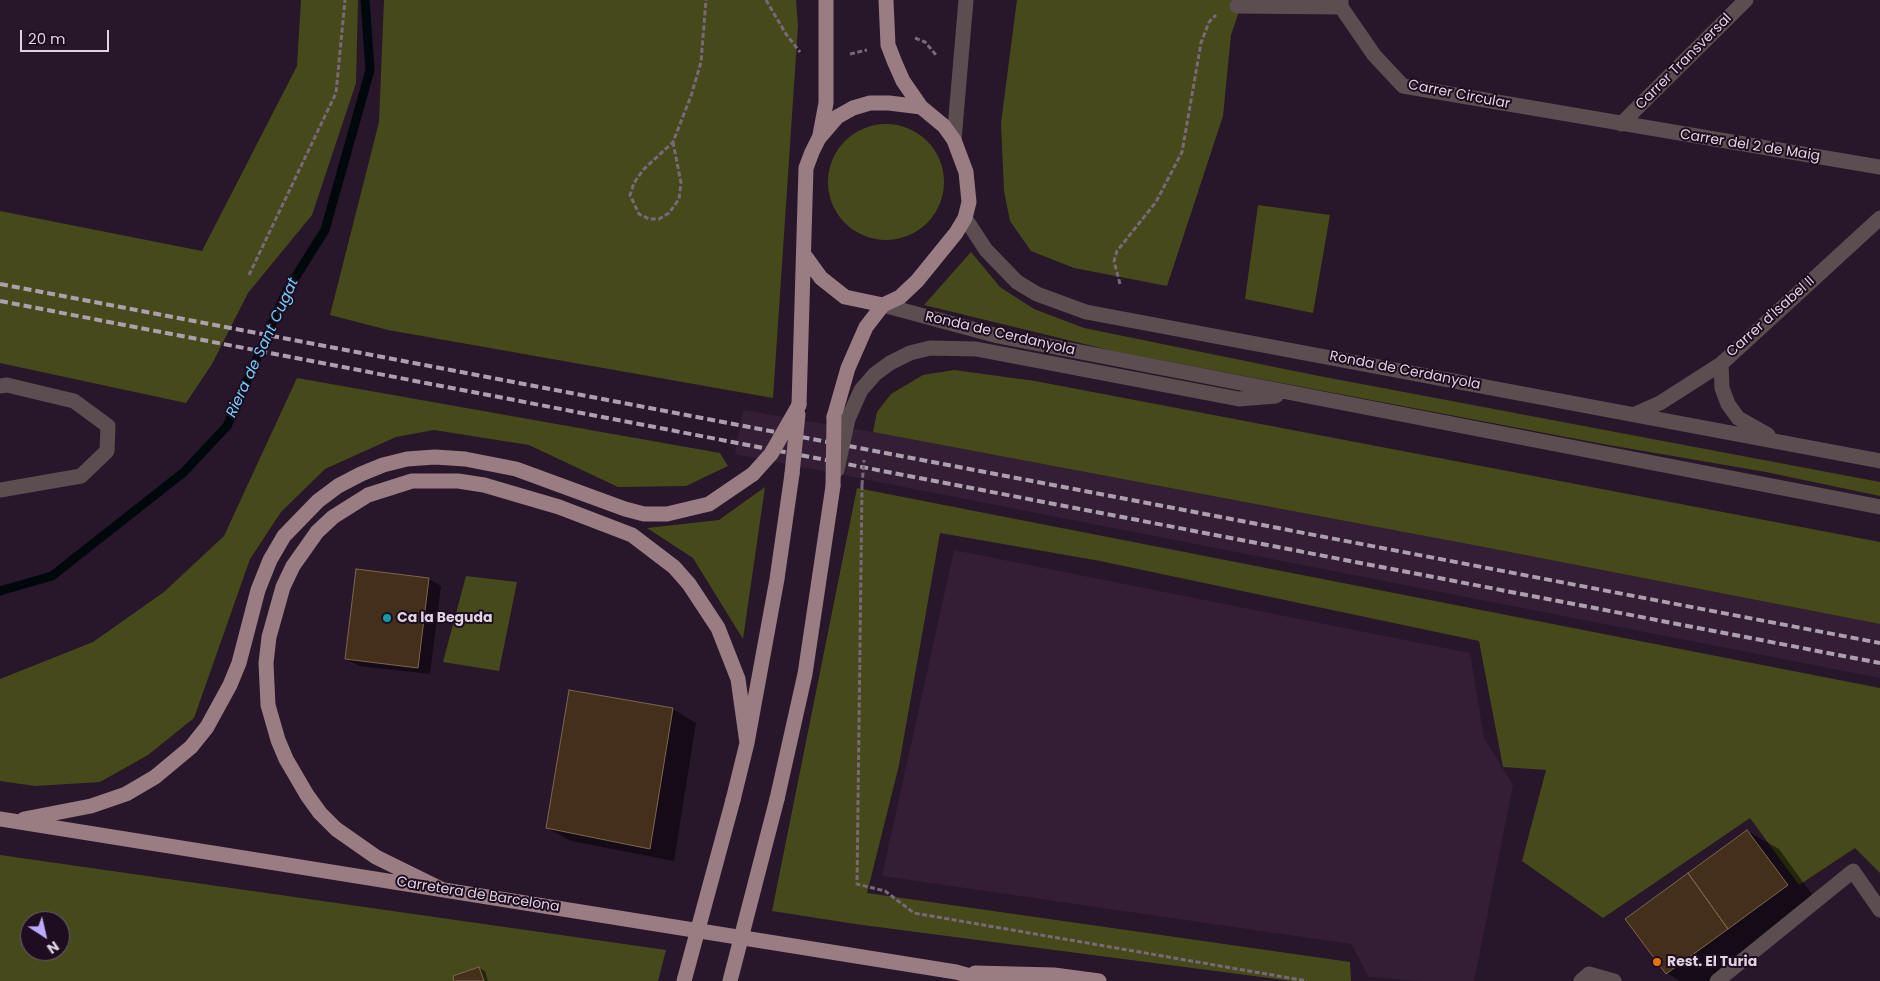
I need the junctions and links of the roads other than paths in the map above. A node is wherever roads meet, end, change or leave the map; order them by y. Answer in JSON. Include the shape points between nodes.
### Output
{"nodes":[{"id":1,"x":826,"y":0,"type":"edge"},
{"id":2,"x":886,"y":0,"type":"edge"},
{"id":3,"x":966,"y":0,"type":"edge"},
{"id":4,"x":1746,"y":0,"type":"edge"},
{"id":5,"x":1341,"y":4,"type":"edge"},
{"id":6,"x":1237,"y":6,"type":"road end"},
{"id":7,"x":921,"y":107,"type":"junction"},
{"id":8,"x":1621,"y":124,"type":"junction"},
{"id":9,"x":819,"y":138,"type":"junction"},
{"id":10,"x":954,"y":140,"type":"junction"},
{"id":11,"x":1880,"y":167,"type":"edge"},
{"id":12,"x":965,"y":218,"type":"junction"},
{"id":13,"x":1880,"y":218,"type":"edge"},
{"id":14,"x":805,"y":256,"type":"junction"},
{"id":15,"x":883,"y":305,"type":"junction"},
{"id":16,"x":1721,"y":364,"type":"junction"},
{"id":17,"x":2,"y":385,"type":"edge"},
{"id":18,"x":1294,"y":394,"type":"junction"},
{"id":19,"x":799,"y":406,"type":"junction"},
{"id":20,"x":1635,"y":414,"type":"junction"},
{"id":21,"x":841,"y":418,"type":"junction"},
{"id":22,"x":1782,"y":442,"type":"junction"},
{"id":23,"x":1880,"y":461,"type":"edge"},
{"id":24,"x":0,"y":490,"type":"edge"},
{"id":25,"x":1880,"y":507,"type":"edge"},
{"id":26,"x":747,"y":743,"type":"junction"},
{"id":27,"x":4,"y":821,"type":"edge"},
{"id":28,"x":441,"y":889,"type":"junction"},
{"id":29,"x":1880,"y":910,"type":"edge"},
{"id":30,"x":956,"y":972,"type":"junction"},
{"id":31,"x":684,"y":981,"type":"edge"},
{"id":32,"x":730,"y":981,"type":"edge"},
{"id":33,"x":988,"y":981,"type":"edge"},
{"id":34,"x":1099,"y":981,"type":"edge"},
{"id":35,"x":1581,"y":981,"type":"edge"},
{"id":36,"x":1614,"y":981,"type":"edge"},
{"id":37,"x":1717,"y":981,"type":"edge"}],
"edges":[{"from":1,"to":9,"type":"main road","via":[[826,103]]},
{"from":2,"to":7,"type":"main road","via":[[888,45],[903,81]]},
{"from":3,"to":10,"type":"street"},
{"from":4,"to":8,"type":"street","name":"Carrer Transversal"},
{"from":5,"to":6,"type":"street"},
{"from":5,"to":8,"type":"street","name":"Carrer Circular","via":[[1374,55],[1404,86]]},
{"from":7,"to":9,"type":"main road","via":[[870,103],[853,108],[837,117]]},
{"from":7,"to":10,"type":"main road","via":[[944,126]]},
{"from":8,"to":11,"type":"street","name":"Carrer del 2 de Maig"},
{"from":9,"to":14,"type":"main road","via":[[806,168]]},
{"from":10,"to":12,"type":"main road","via":[[966,172],[969,202]]},
{"from":12,"to":15,"type":"main road","via":[[917,281],[900,297]]},
{"from":12,"to":20,"type":"street","name":"Ronda de Cerdanyola","via":[[986,250],[1017,282],[1037,294],[1086,312]]},
{"from":13,"to":16,"type":"street","name":"Carrer d'Isabel II"},
{"from":14,"to":15,"type":"main road","via":[[821,278],[845,297]]},
{"from":14,"to":19,"type":"main road"},
{"from":15,"to":18,"type":"street","name":"Ronda de Cerdanyola","via":[[998,336]]},
{"from":15,"to":21,"type":"main road","via":[[856,345],[839,394]]},
{"from":16,"to":20,"type":"street","via":[[1660,403]]},
{"from":16,"to":22,"type":"street","name":"Carrer d'Isabel II","via":[[1722,388],[1738,418]]},
{"from":17,"to":24,"type":"street","via":[[74,401],[108,426],[107,451],[81,476]]},
{"from":18,"to":21,"type":"street","name":"Ronda de Cerdanyola","via":[[1238,399],[976,349],[930,348],[910,353],[875,374]]},
{"from":18,"to":25,"type":"street","name":"Ronda de Cerdanyola"},
{"from":19,"to":26,"type":"main road","bridge":true,"via":[[777,580]]},
{"from":19,"to":27,"type":"main road","bridge":true,"via":[[771,454],[753,474],[709,504],[667,514],[644,514],[516,469],[465,459],[436,457],[408,460],[361,474],[338,486],[318,501],[284,536],[270,560],[230,685],[207,727],[191,747],[155,777],[126,794],[91,806]]},
{"from":20,"to":22,"type":"street","name":"Ronda de Cerdanyola"},
{"from":21,"to":32,"type":"main road","bridge":true,"via":[[805,674]]},
{"from":22,"to":23,"type":"street","name":"Ronda de Cerdanyola"},
{"from":26,"to":28,"type":"main road","via":[[738,679],[718,628],[674,566],[632,535],[559,507],[475,484],[412,481],[368,495],[333,517],[317,532],[293,566],[283,587],[269,636],[266,670],[268,705],[286,759],[320,813],[336,829],[376,857]]},
{"from":26,"to":31,"type":"main road","bridge":true},
{"from":27,"to":28,"type":"main road","name":"Carretera de Barcelona"},
{"from":28,"to":30,"type":"main road","name":"Carretera de Barcelona"},
{"from":29,"to":37,"type":"street","via":[[1853,871]]},
{"from":30,"to":33,"type":"main road","name":"Carretera de Barcelona"},
{"from":30,"to":34,"type":"main road","name":"Carretera de Barcelona","via":[[1054,975]]},
{"from":35,"to":36,"type":"street","via":[[1589,974]]}]}
